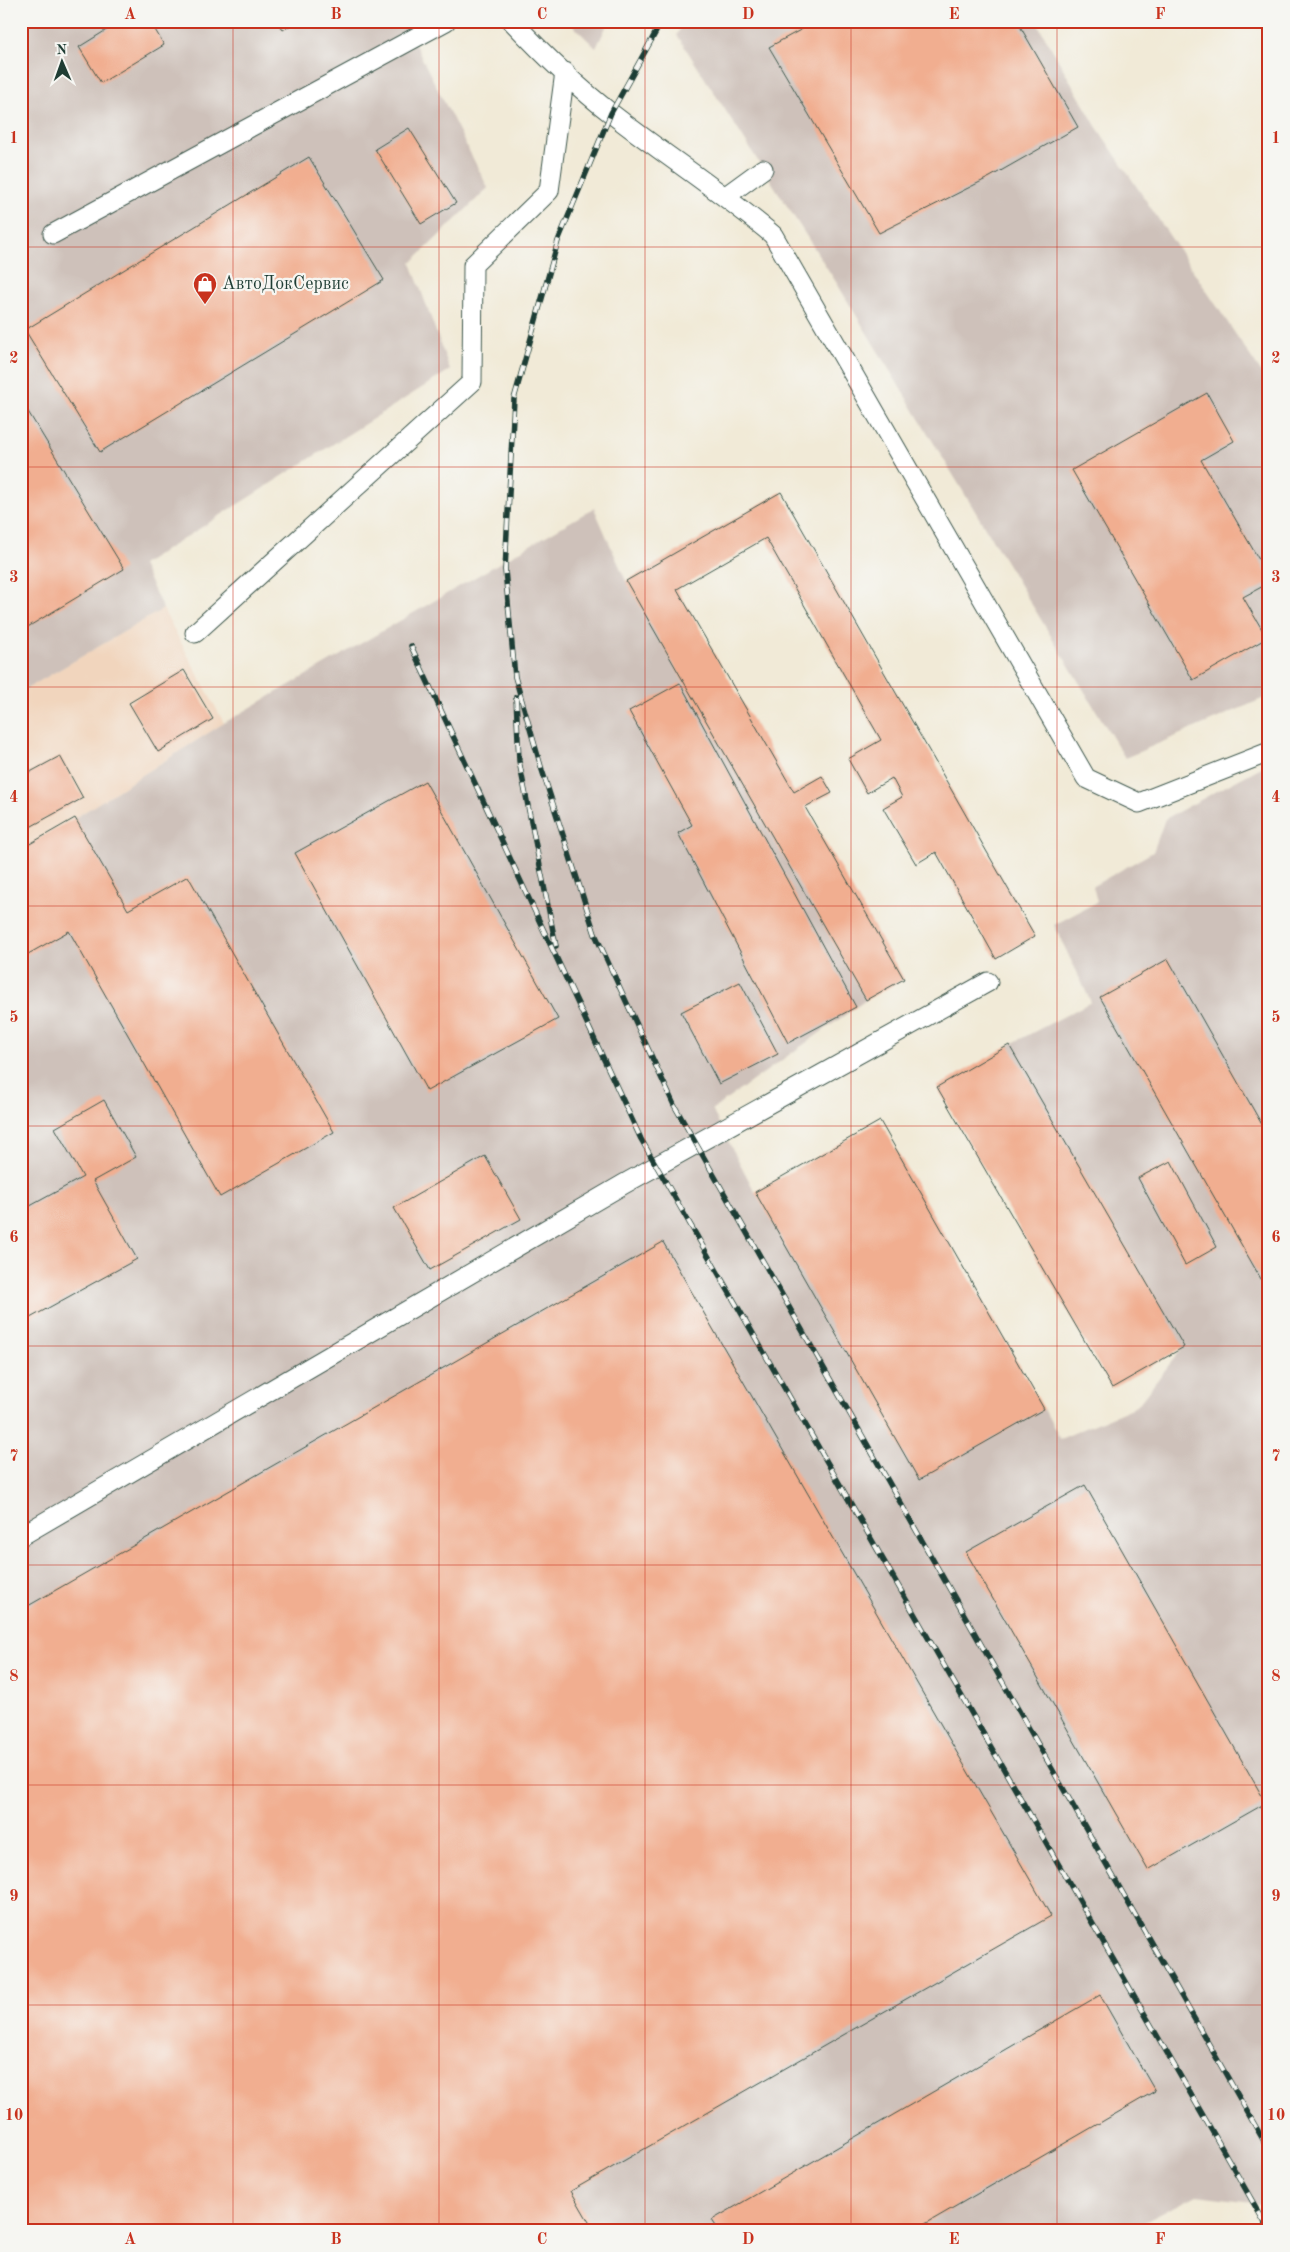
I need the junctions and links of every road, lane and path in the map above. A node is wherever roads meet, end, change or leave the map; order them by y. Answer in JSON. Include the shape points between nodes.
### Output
{"nodes":[{"id":1,"x":446,"y":21,"type":"edge"},
{"id":2,"x":512,"y":21,"type":"edge"},
{"id":3,"x":565,"y":72,"type":"junction"},
{"id":4,"x":763,"y":169,"type":"dead end"},
{"id":5,"x":726,"y":196,"type":"junction"},
{"id":6,"x":53,"y":234,"type":"dead end"},
{"id":7,"x":195,"y":633,"type":"dead end"},
{"id":8,"x":1269,"y":752,"type":"edge"},
{"id":9,"x":988,"y":982,"type":"dead end"},
{"id":10,"x":21,"y":1536,"type":"edge"}],
"edges":[{"from":1,"to":6,"type":"lane"},
{"from":2,"to":3,"type":"lane"},
{"from":3,"to":5,"type":"lane","via":[[611,113]]},
{"from":3,"to":7,"type":"lane","via":[[549,191],[473,265],[472,382]]},
{"from":4,"to":5,"type":"lane"},
{"from":5,"to":8,"type":"lane","via":[[773,236],[1086,778],[1139,802]]},
{"from":9,"to":10,"type":"lane","via":[[624,1184]]}]}
